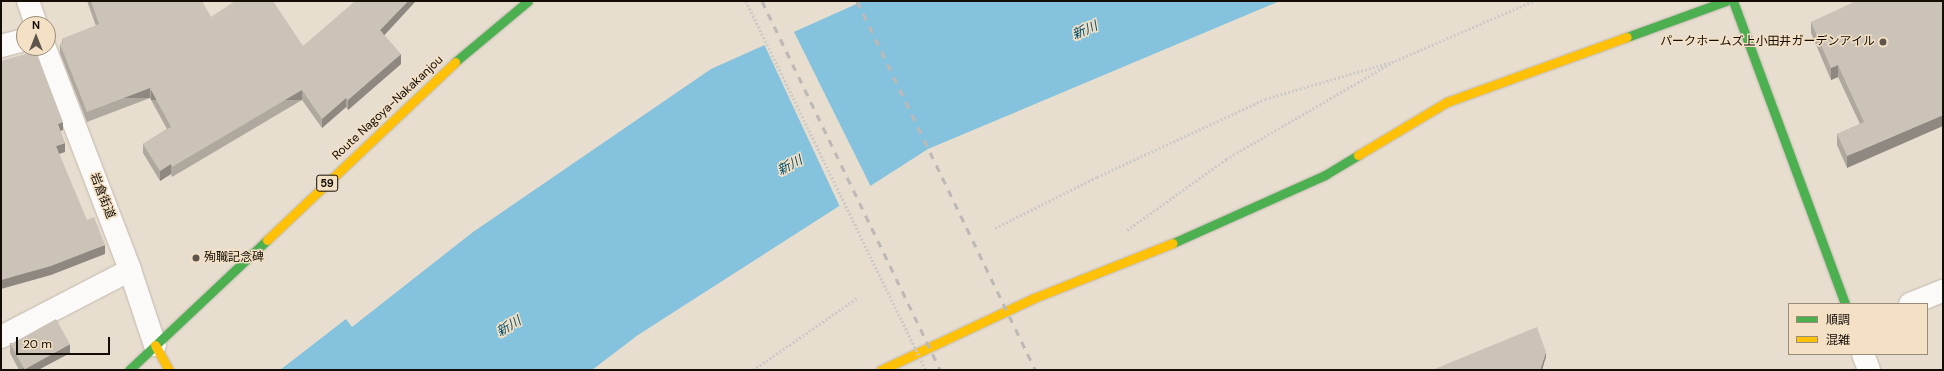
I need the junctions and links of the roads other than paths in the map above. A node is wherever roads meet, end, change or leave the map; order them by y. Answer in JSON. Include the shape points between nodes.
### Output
{"nodes":[{"id":1,"x":28,"y":1,"type":"edge"},
{"id":2,"x":528,"y":1,"type":"edge"},
{"id":3,"x":1726,"y":1,"type":"edge"},
{"id":4,"x":1733,"y":1,"type":"edge"},
{"id":5,"x":33,"y":16,"type":"edge"},
{"id":6,"x":16,"y":42,"type":"edge"},
{"id":7,"x":1,"y":46,"type":"edge"},
{"id":8,"x":48,"y":56,"type":"edge"},
{"id":9,"x":130,"y":270,"type":"junction"},
{"id":10,"x":1943,"y":291,"type":"edge"},
{"id":11,"x":1845,"y":303,"type":"edge"},
{"id":12,"x":1913,"y":303,"type":"edge"},
{"id":13,"x":1,"y":337,"type":"edge"},
{"id":14,"x":155,"y":345,"type":"junction"},
{"id":15,"x":1863,"y":355,"type":"edge"},
{"id":16,"x":129,"y":370,"type":"edge"},
{"id":17,"x":170,"y":370,"type":"edge"},
{"id":18,"x":882,"y":370,"type":"edge"},
{"id":19,"x":1869,"y":370,"type":"edge"}],
"edges":[{"from":1,"to":5,"type":"street"},
{"from":2,"to":14,"type":"street","name":"Route Nagoya-Nakakanjou","number":"59","via":[[476,42]]},
{"from":3,"to":18,"type":"street","via":[[1447,102],[1325,176],[1172,244],[1034,298]]},
{"from":4,"to":11,"type":"street"},
{"from":6,"to":7,"type":"street"},
{"from":8,"to":9,"type":"street","name":"岩倉街道"},
{"from":9,"to":13,"type":"street"},
{"from":9,"to":14,"type":"street","name":"岩倉街道"},
{"from":10,"to":12,"type":"street"},
{"from":14,"to":16,"type":"street","name":"Route Nagoya-Nakakanjou","number":"59"},
{"from":14,"to":17,"type":"street"},
{"from":15,"to":19,"type":"street"}]}
